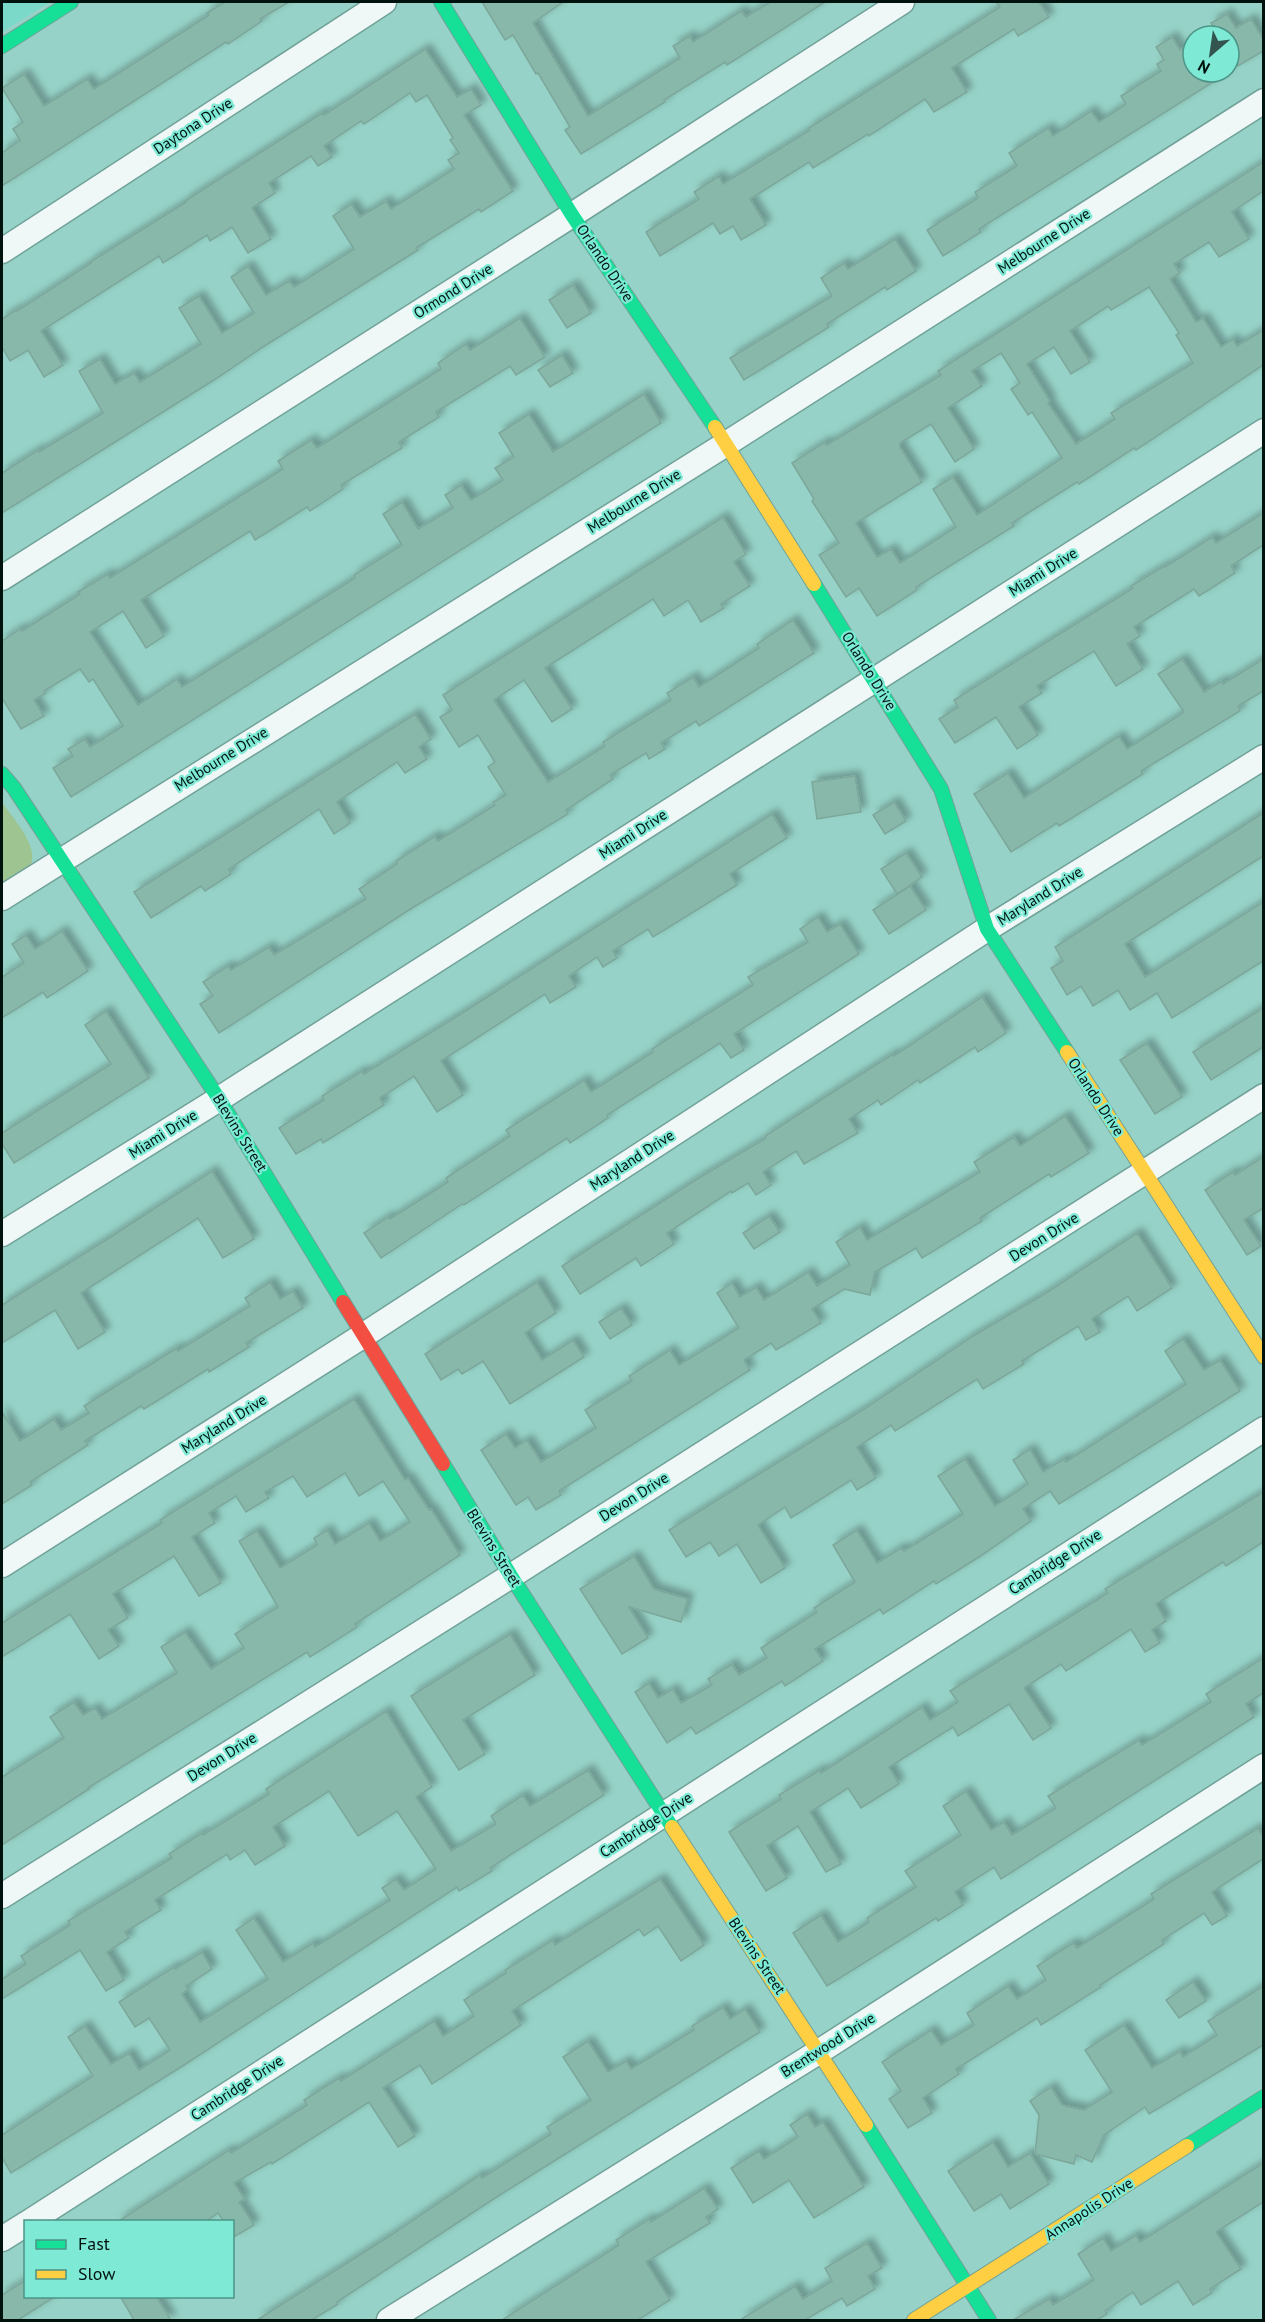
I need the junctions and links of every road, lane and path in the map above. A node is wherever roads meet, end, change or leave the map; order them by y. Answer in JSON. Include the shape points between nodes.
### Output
{"nodes":[{"id":1,"x":71,"y":2,"type":"edge"},
{"id":2,"x":384,"y":2,"type":"edge"},
{"id":3,"x":441,"y":2,"type":"edge"},
{"id":4,"x":902,"y":2,"type":"edge"},
{"id":5,"x":2,"y":46,"type":"edge"},
{"id":6,"x":1263,"y":101,"type":"edge"},
{"id":7,"x":572,"y":215,"type":"junction"},
{"id":8,"x":2,"y":251,"type":"edge"},
{"id":9,"x":1263,"y":431,"type":"edge"},
{"id":10,"x":726,"y":444,"type":"junction"},
{"id":11,"x":2,"y":578,"type":"edge"},
{"id":12,"x":874,"y":679,"type":"junction"},
{"id":13,"x":1263,"y":757,"type":"edge"},
{"id":14,"x":2,"y":774,"type":"edge"},
{"id":15,"x":60,"y":859,"type":"junction"},
{"id":16,"x":2,"y":898,"type":"edge"},
{"id":17,"x":987,"y":929,"type":"junction"},
{"id":18,"x":1263,"y":1096,"type":"edge"},
{"id":19,"x":219,"y":1099,"type":"junction"},
{"id":20,"x":1145,"y":1172,"type":"junction"},
{"id":21,"x":2,"y":1234,"type":"edge"},
{"id":22,"x":364,"y":1335,"type":"junction"},
{"id":23,"x":1263,"y":1357,"type":"edge"},
{"id":24,"x":1263,"y":1429,"type":"edge"},
{"id":25,"x":2,"y":1565,"type":"edge"},
{"id":26,"x":511,"y":1576,"type":"junction"},
{"id":27,"x":1263,"y":1766,"type":"edge"},
{"id":28,"x":663,"y":1814,"type":"junction"},
{"id":29,"x":2,"y":1896,"type":"edge"},
{"id":30,"x":820,"y":2051,"type":"junction"},
{"id":31,"x":1263,"y":2097,"type":"edge"},
{"id":32,"x":32,"y":2220,"type":"edge"},
{"id":33,"x":24,"y":2225,"type":"edge"},
{"id":34,"x":2,"y":2239,"type":"edge"},
{"id":35,"x":968,"y":2285,"type":"junction"},
{"id":36,"x":389,"y":2320,"type":"edge"},
{"id":37,"x":914,"y":2320,"type":"edge"},
{"id":38,"x":989,"y":2320,"type":"edge"}],
"edges":[{"from":1,"to":5,"type":"street"},
{"from":2,"to":8,"type":"street","name":"Daytona Drive"},
{"from":3,"to":7,"type":"street","name":"Orlando Drive"},
{"from":4,"to":7,"type":"street","name":"Ormond Drive"},
{"from":6,"to":10,"type":"street","name":"Melbourne Drive"},
{"from":7,"to":10,"type":"street","name":"Orlando Drive"},
{"from":7,"to":11,"type":"street","name":"Ormond Drive"},
{"from":9,"to":12,"type":"street","name":"Miami Drive"},
{"from":10,"to":12,"type":"street","name":"Orlando Drive"},
{"from":10,"to":15,"type":"street","name":"Melbourne Drive"},
{"from":12,"to":17,"type":"street","name":"Orlando Drive","via":[[941,789]]},
{"from":12,"to":19,"type":"street","name":"Miami Drive"},
{"from":13,"to":17,"type":"street","name":"Maryland Drive"},
{"from":14,"to":15,"type":"street","name":"Blevins Street"},
{"from":15,"to":16,"type":"street","name":"Melbourne Drive"},
{"from":15,"to":19,"type":"street","name":"Blevins Street"},
{"from":17,"to":20,"type":"street","name":"Orlando Drive"},
{"from":17,"to":22,"type":"street","name":"Maryland Drive"},
{"from":18,"to":20,"type":"street","name":"Devon Drive"},
{"from":19,"to":21,"type":"street","name":"Miami Drive"},
{"from":19,"to":22,"type":"street","name":"Blevins Street"},
{"from":20,"to":23,"type":"street","name":"Orlando Drive"},
{"from":20,"to":26,"type":"street","name":"Devon Drive"},
{"from":22,"to":25,"type":"street","name":"Maryland Drive"},
{"from":22,"to":26,"type":"street","name":"Blevins Street"},
{"from":24,"to":28,"type":"street","name":"Cambridge Drive"},
{"from":26,"to":28,"type":"street","name":"Blevins Street"},
{"from":26,"to":29,"type":"street","name":"Devon Drive"},
{"from":27,"to":30,"type":"street","name":"Brentwood Drive"},
{"from":28,"to":30,"type":"street","name":"Blevins Street"},
{"from":28,"to":32,"type":"street","name":"Cambridge Drive"},
{"from":30,"to":35,"type":"street","name":"Blevins Street"},
{"from":30,"to":36,"type":"street","name":"Brentwood Drive"},
{"from":31,"to":35,"type":"street","name":"Annapolis Drive"},
{"from":33,"to":34,"type":"street","name":"Cambridge Drive"},
{"from":35,"to":37,"type":"street","name":"Annapolis Drive"},
{"from":35,"to":38,"type":"street","name":"Blevins Street"}]}
